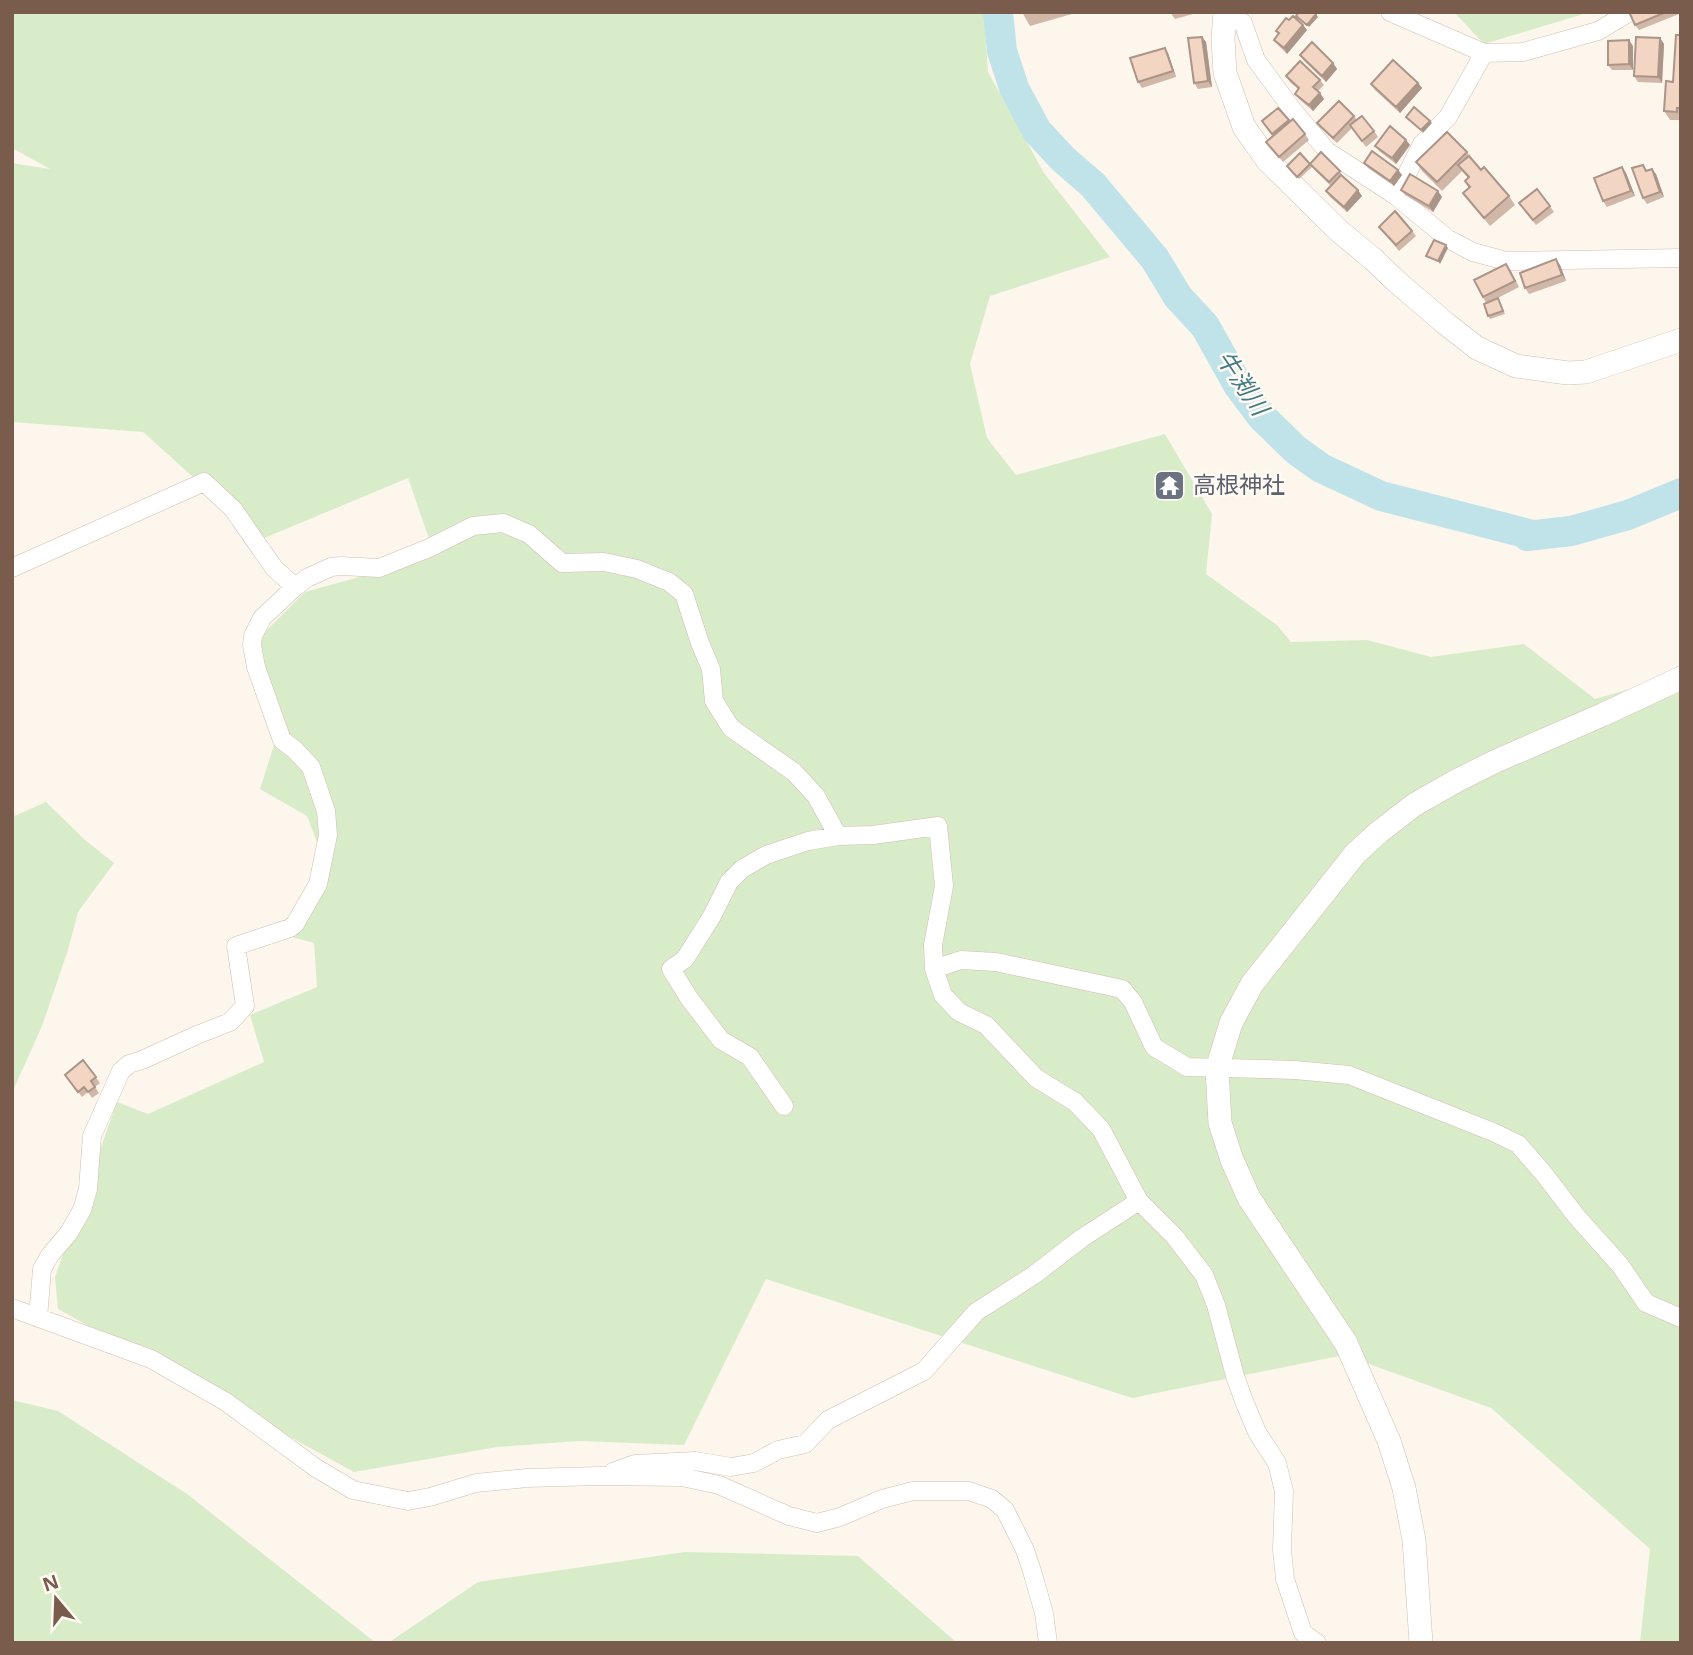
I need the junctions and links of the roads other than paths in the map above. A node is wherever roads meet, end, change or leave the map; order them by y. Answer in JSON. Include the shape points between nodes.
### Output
{"nodes":[{"id":1,"x":1390,"y":12,"type":"edge"},
{"id":2,"x":1630,"y":12,"type":"edge"},
{"id":3,"x":1225,"y":14,"type":"edge"},
{"id":4,"x":1484,"y":53,"type":"junction"},
{"id":5,"x":1396,"y":196,"type":"junction"},
{"id":6,"x":1681,"y":258,"type":"edge"},
{"id":7,"x":1681,"y":340,"type":"edge"},
{"id":8,"x":12,"y":568,"type":"edge"},
{"id":9,"x":295,"y":587,"type":"junction"},
{"id":10,"x":1681,"y":678,"type":"edge"},
{"id":11,"x":838,"y":836,"type":"junction"},
{"id":12,"x":934,"y":969,"type":"junction"},
{"id":13,"x":1217,"y":1069,"type":"junction"},
{"id":14,"x":784,"y":1105,"type":"dead end"},
{"id":15,"x":1139,"y":1201,"type":"junction"},
{"id":16,"x":12,"y":1308,"type":"edge"},
{"id":17,"x":38,"y":1318,"type":"junction"},
{"id":18,"x":1681,"y":1318,"type":"edge"},
{"id":19,"x":599,"y":1476,"type":"junction"},
{"id":20,"x":1048,"y":1643,"type":"edge"},
{"id":21,"x":1317,"y":1643,"type":"edge"},
{"id":22,"x":1421,"y":1643,"type":"edge"}],
"edges":[{"from":1,"to":4,"type":"street"},
{"from":2,"to":4,"type":"street","via":[[1598,31],[1523,52]]},
{"from":3,"to":5,"type":"street","via":[[1243,23],[1256,60],[1327,151]]},
{"from":3,"to":7,"type":"street","via":[[1225,73],[1244,127],[1268,161],[1339,231],[1477,348],[1516,366],[1568,373],[1586,372]]},
{"from":4,"to":5,"type":"street","via":[[1448,117],[1422,144]]},
{"from":5,"to":6,"type":"street","via":[[1448,239],[1506,261]]},
{"from":8,"to":9,"type":"street","via":[[204,482],[233,509],[274,568]]},
{"from":9,"to":11,"type":"street","via":[[331,567],[379,568],[473,526],[503,523],[529,534],[562,563],[604,562],[669,582],[684,594],[711,669],[714,701],[731,727],[794,772],[816,796]]},
{"from":9,"to":17,"type":"street","via":[[262,618],[252,645],[282,740],[311,767],[326,811],[328,835],[318,884],[290,928],[236,946],[245,1006],[230,1021],[121,1071],[92,1136],[89,1189],[82,1210],[42,1269]]},
{"from":10,"to":13,"type":"street","via":[[1456,780],[1379,832],[1355,854],[1252,984],[1231,1023]]},
{"from":11,"to":12,"type":"street","via":[[938,826],[944,886],[933,945]]},
{"from":11,"to":14,"type":"street","via":[[766,855],[742,869],[729,882],[685,959],[671,969],[721,1041],[750,1057]]},
{"from":12,"to":13,"type":"street","via":[[961,960],[996,962],[1122,989],[1154,1047],[1187,1067]]},
{"from":12,"to":15,"type":"street","via":[[943,995],[959,1012],[986,1025],[1036,1078],[1074,1102],[1101,1129]]},
{"from":13,"to":18,"type":"street","via":[[1349,1075],[1518,1144],[1620,1265],[1646,1303]]},
{"from":13,"to":22,"type":"street","via":[[1220,1123],[1231,1160],[1249,1198],[1346,1343],[1389,1441],[1405,1488],[1415,1540]]},
{"from":15,"to":19,"type":"street","via":[[976,1312],[924,1371],[828,1420],[805,1444],[731,1467],[695,1461],[635,1464]]},
{"from":15,"to":21,"type":"street","via":[[1204,1275],[1244,1401],[1277,1463],[1284,1491],[1285,1579],[1303,1633]]},
{"from":16,"to":17,"type":"street"},
{"from":17,"to":19,"type":"street","via":[[151,1359],[226,1402],[353,1490],[408,1501],[476,1483]]},
{"from":19,"to":20,"type":"street","via":[[682,1478],[719,1485],[789,1516],[817,1523],[914,1491],[970,1491],[992,1499],[1004,1510],[1025,1550]]}]}
